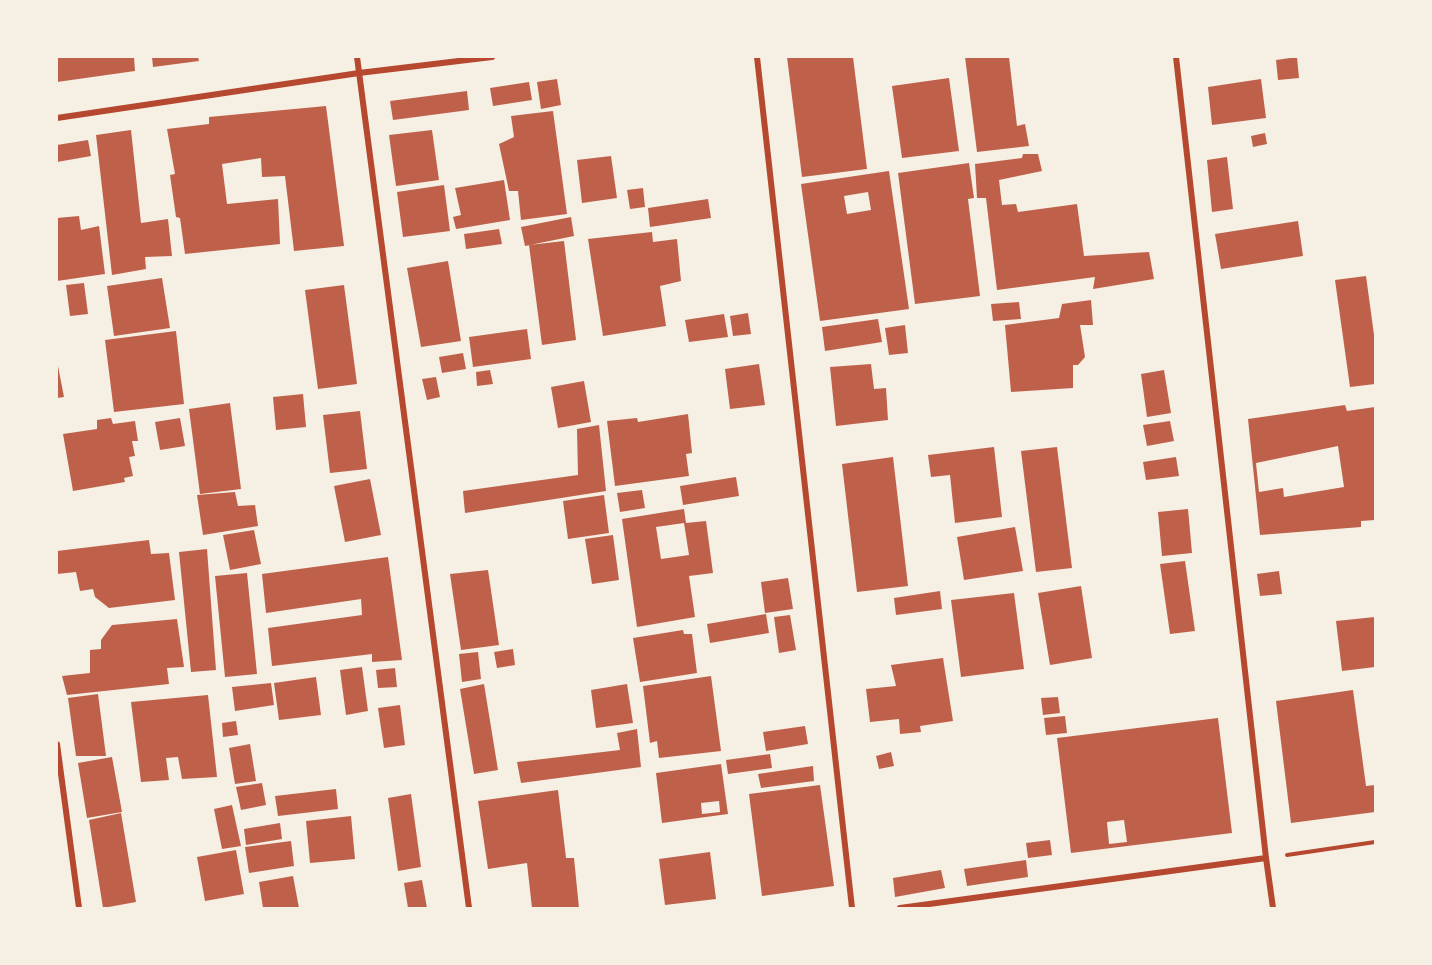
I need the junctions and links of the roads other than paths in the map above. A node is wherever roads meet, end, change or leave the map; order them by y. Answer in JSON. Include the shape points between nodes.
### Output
{"nodes":[{"id":1,"x":357,"y":57,"type":"edge"},
{"id":2,"x":492,"y":57,"type":"edge"},
{"id":3,"x":757,"y":57,"type":"edge"},
{"id":4,"x":1176,"y":57,"type":"edge"},
{"id":5,"x":359,"y":73,"type":"junction"},
{"id":6,"x":57,"y":118,"type":"edge"},
{"id":7,"x":57,"y":744,"type":"edge"},
{"id":8,"x":1266,"y":858,"type":"junction"},
{"id":9,"x":79,"y":908,"type":"edge"},
{"id":10,"x":469,"y":908,"type":"edge"},
{"id":11,"x":852,"y":908,"type":"edge"},
{"id":12,"x":900,"y":908,"type":"edge"},
{"id":13,"x":1273,"y":908,"type":"edge"}],
"edges":[{"from":1,"to":5,"type":"street"},
{"from":2,"to":5,"type":"street"},
{"from":3,"to":11,"type":"street"},
{"from":4,"to":8,"type":"street"},
{"from":5,"to":6,"type":"street"},
{"from":5,"to":10,"type":"street"},
{"from":7,"to":9,"type":"street"},
{"from":8,"to":12,"type":"street"},
{"from":8,"to":13,"type":"street"}]}
